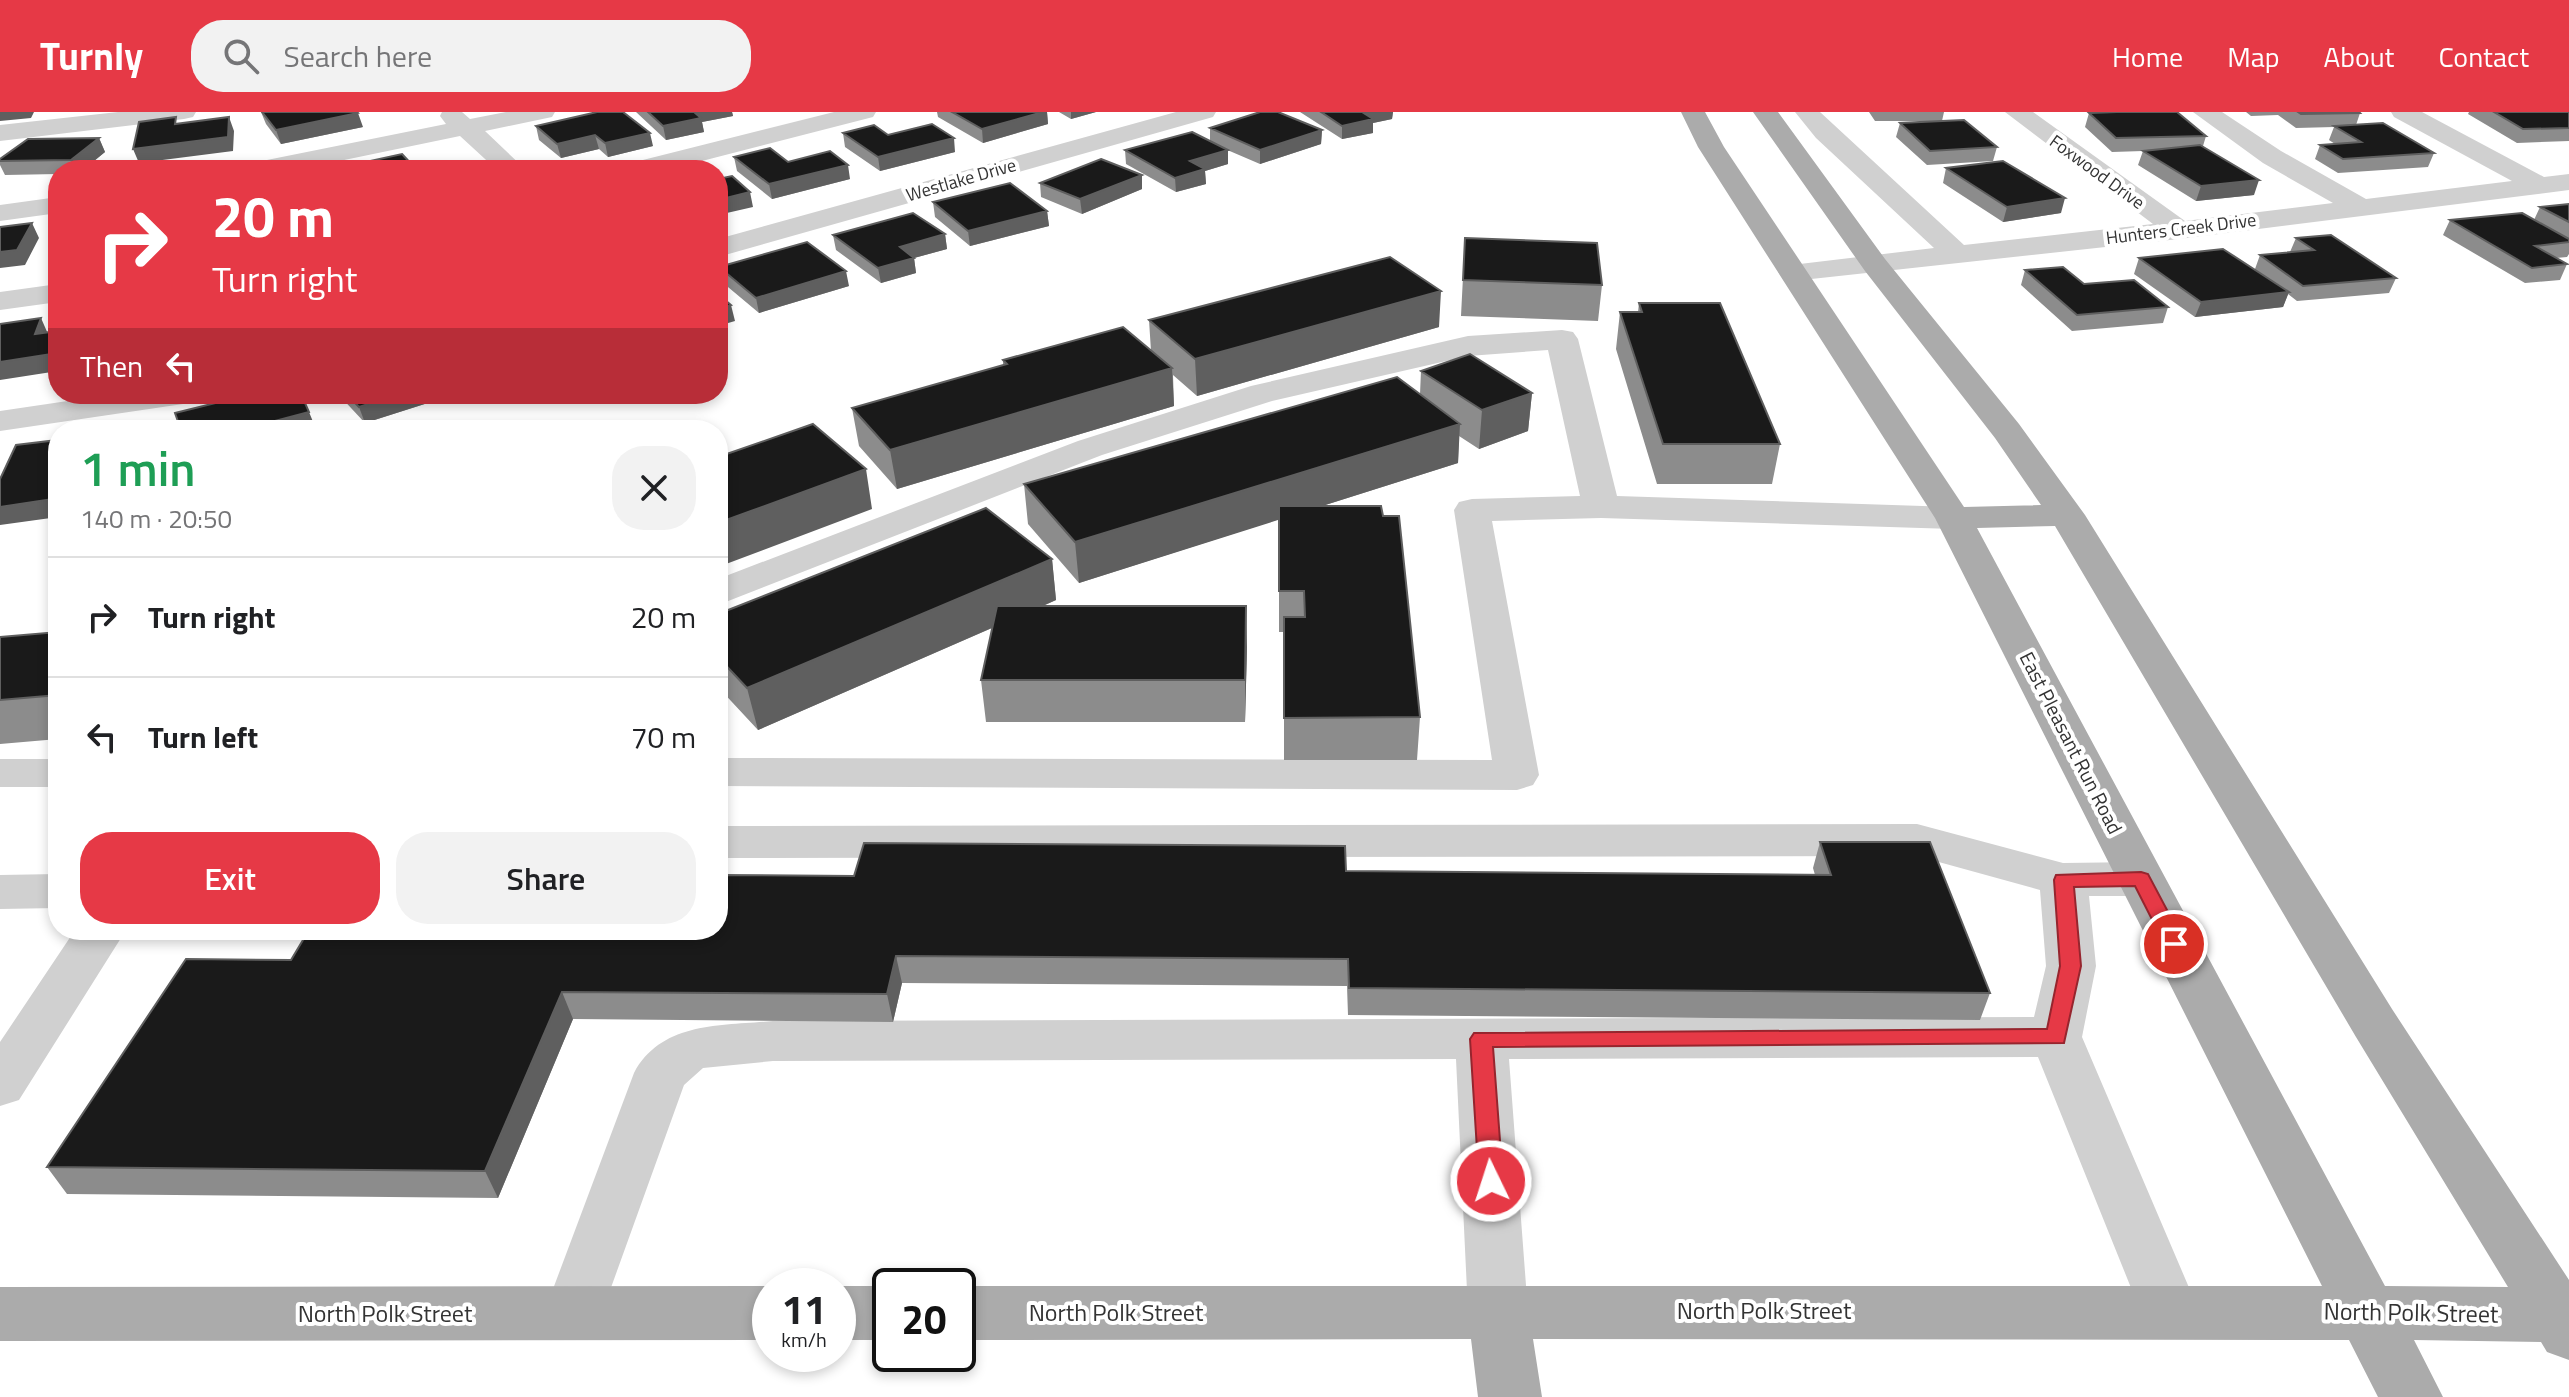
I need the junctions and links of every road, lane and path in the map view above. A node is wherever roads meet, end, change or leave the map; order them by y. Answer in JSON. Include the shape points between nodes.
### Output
{"nodes":[{"id":1,"x":184,"y":112,"type":"edge"},
{"id":2,"x":447,"y":112,"type":"edge"},
{"id":3,"x":543,"y":112,"type":"edge"},
{"id":4,"x":864,"y":112,"type":"edge"},
{"id":5,"x":1204,"y":112,"type":"edge"},
{"id":6,"x":1693,"y":112,"type":"edge"},
{"id":7,"x":1765,"y":112,"type":"edge"},
{"id":8,"x":1807,"y":112,"type":"edge"},
{"id":9,"x":2017,"y":112,"type":"edge"},
{"id":10,"x":2205,"y":112,"type":"edge"},
{"id":11,"x":2403,"y":112,"type":"edge"},
{"id":12,"x":468,"y":129,"type":"junction"},
{"id":13,"x":0,"y":133,"type":"edge"},
{"id":14,"x":308,"y":160,"type":"edge"},
{"id":15,"x":502,"y":160,"type":"edge"},
{"id":16,"x":675,"y":160,"type":"edge"},
{"id":17,"x":2569,"y":182,"type":"edge"},
{"id":18,"x":2541,"y":186,"type":"junction"},
{"id":19,"x":48,"y":206,"type":"edge"},
{"id":20,"x":2360,"y":207,"type":"junction"},
{"id":21,"x":0,"y":213,"type":"edge"},
{"id":22,"x":2179,"y":230,"type":"junction"},
{"id":23,"x":728,"y":245,"type":"edge"},
{"id":24,"x":1958,"y":255,"type":"junction"},
{"id":25,"x":1875,"y":265,"type":"junction"},
{"id":26,"x":1793,"y":272,"type":"junction"},
{"id":27,"x":48,"y":294,"type":"edge"},
{"id":28,"x":0,"y":301,"type":"edge"},
{"id":29,"x":115,"y":404,"type":"edge"},
{"id":30,"x":0,"y":421,"type":"edge"},
{"id":31,"x":1601,"y":507,"type":"junction"},
{"id":32,"x":2067,"y":515,"type":"junction"},
{"id":33,"x":1953,"y":518,"type":"junction"},
{"id":34,"x":728,"y":589,"type":"edge"},
{"id":35,"x":728,"y":772,"type":"edge"},
{"id":36,"x":0,"y":773,"type":"edge"},
{"id":37,"x":48,"y":773,"type":"edge"},
{"id":38,"x":728,"y":842,"type":"edge"},
{"id":39,"x":2141,"y":879,"type":"junction"},
{"id":40,"x":2063,"y":880,"type":"junction"},
{"id":41,"x":48,"y":891,"type":"edge"},
{"id":42,"x":0,"y":892,"type":"edge"},
{"id":43,"x":94,"y":940,"type":"edge"},
{"id":44,"x":2056,"y":1037,"type":"junction"},
{"id":45,"x":1481,"y":1039,"type":"junction"},
{"id":46,"x":0,"y":1085,"type":"edge"},
{"id":47,"x":2169,"y":1311,"type":"junction"},
{"id":48,"x":1498,"y":1312,"type":"junction"},
{"id":49,"x":574,"y":1313,"type":"junction"},
{"id":50,"x":752,"y":1313,"type":"edge"},
{"id":51,"x":976,"y":1313,"type":"edge"},
{"id":52,"x":2368,"y":1313,"type":"junction"},
{"id":53,"x":2565,"y":1321,"type":"edge"},
{"id":54,"x":7,"y":1327,"type":"edge"},
{"id":55,"x":1510,"y":1397,"type":"edge"},
{"id":56,"x":2411,"y":1397,"type":"edge"}],
"edges":[{"from":1,"to":13,"type":"street"},
{"from":2,"to":12,"type":"street"},
{"from":3,"to":12,"type":"street"},
{"from":4,"to":16,"type":"street"},
{"from":5,"to":23,"type":"street","name":"Westlake Drive"},
{"from":6,"to":26,"type":"main road","name":"East Pleasant Run Road"},
{"from":7,"to":25,"type":"main road"},
{"from":8,"to":24,"type":"street"},
{"from":9,"to":22,"type":"street","name":"Foxwood Drive"},
{"from":10,"to":20,"type":"street"},
{"from":11,"to":18,"type":"street"},
{"from":12,"to":14,"type":"street"},
{"from":12,"to":15,"type":"street"},
{"from":17,"to":18,"type":"street","name":"Hunters Creek Drive"},
{"from":18,"to":20,"type":"street","name":"Hunters Creek Drive"},
{"from":19,"to":21,"type":"street"},
{"from":20,"to":22,"type":"street","name":"Hunters Creek Drive"},
{"from":22,"to":24,"type":"street","name":"Hunters Creek Drive"},
{"from":24,"to":25,"type":"street","name":"Hunters Creek Drive"},
{"from":25,"to":26,"type":"street","name":"Hunters Creek Drive"},
{"from":25,"to":32,"type":"main road"},
{"from":26,"to":33,"type":"main road","name":"East Pleasant Run Road"},
{"from":27,"to":28,"type":"street"},
{"from":29,"to":30,"type":"street"},
{"from":31,"to":33,"type":"street"},
{"from":31,"to":34,"type":"street","via":[[1562,339],[1468,346],[1263,393],[1090,448]]},
{"from":31,"to":35,"type":"street","via":[[1472,510],[1517,775]]},
{"from":32,"to":33,"type":"main road"},
{"from":32,"to":53,"type":"main road","via":[[2374,1023]]},
{"from":33,"to":39,"type":"main road","name":"East Pleasant Run Road"},
{"from":36,"to":37,"type":"street"},
{"from":38,"to":40,"type":"street","via":[[1917,840]]},
{"from":39,"to":40,"type":"street"},
{"from":39,"to":52,"type":"main road","name":"East Pleasant Run Road"},
{"from":40,"to":44,"type":"street","via":[[2071,966]]},
{"from":41,"to":42,"type":"street"},
{"from":43,"to":46,"type":"street"},
{"from":44,"to":45,"type":"street"},
{"from":44,"to":47,"type":"street"},
{"from":45,"to":48,"type":"street"},
{"from":45,"to":49,"type":"street","via":[[789,1041],[690,1049],[661,1073]]},
{"from":47,"to":48,"type":"main road","name":"North Polk Street"},
{"from":47,"to":52,"type":"main road","name":"North Polk Street"},
{"from":48,"to":51,"type":"main road","name":"North Polk Street"},
{"from":48,"to":55,"type":"main road"},
{"from":49,"to":50,"type":"main road","name":"North Polk Street"},
{"from":49,"to":54,"type":"main road","name":"North Polk Street"},
{"from":52,"to":53,"type":"main road","name":"North Polk Street"},
{"from":52,"to":56,"type":"main road","name":"East Pleasant Run Road"}]}
